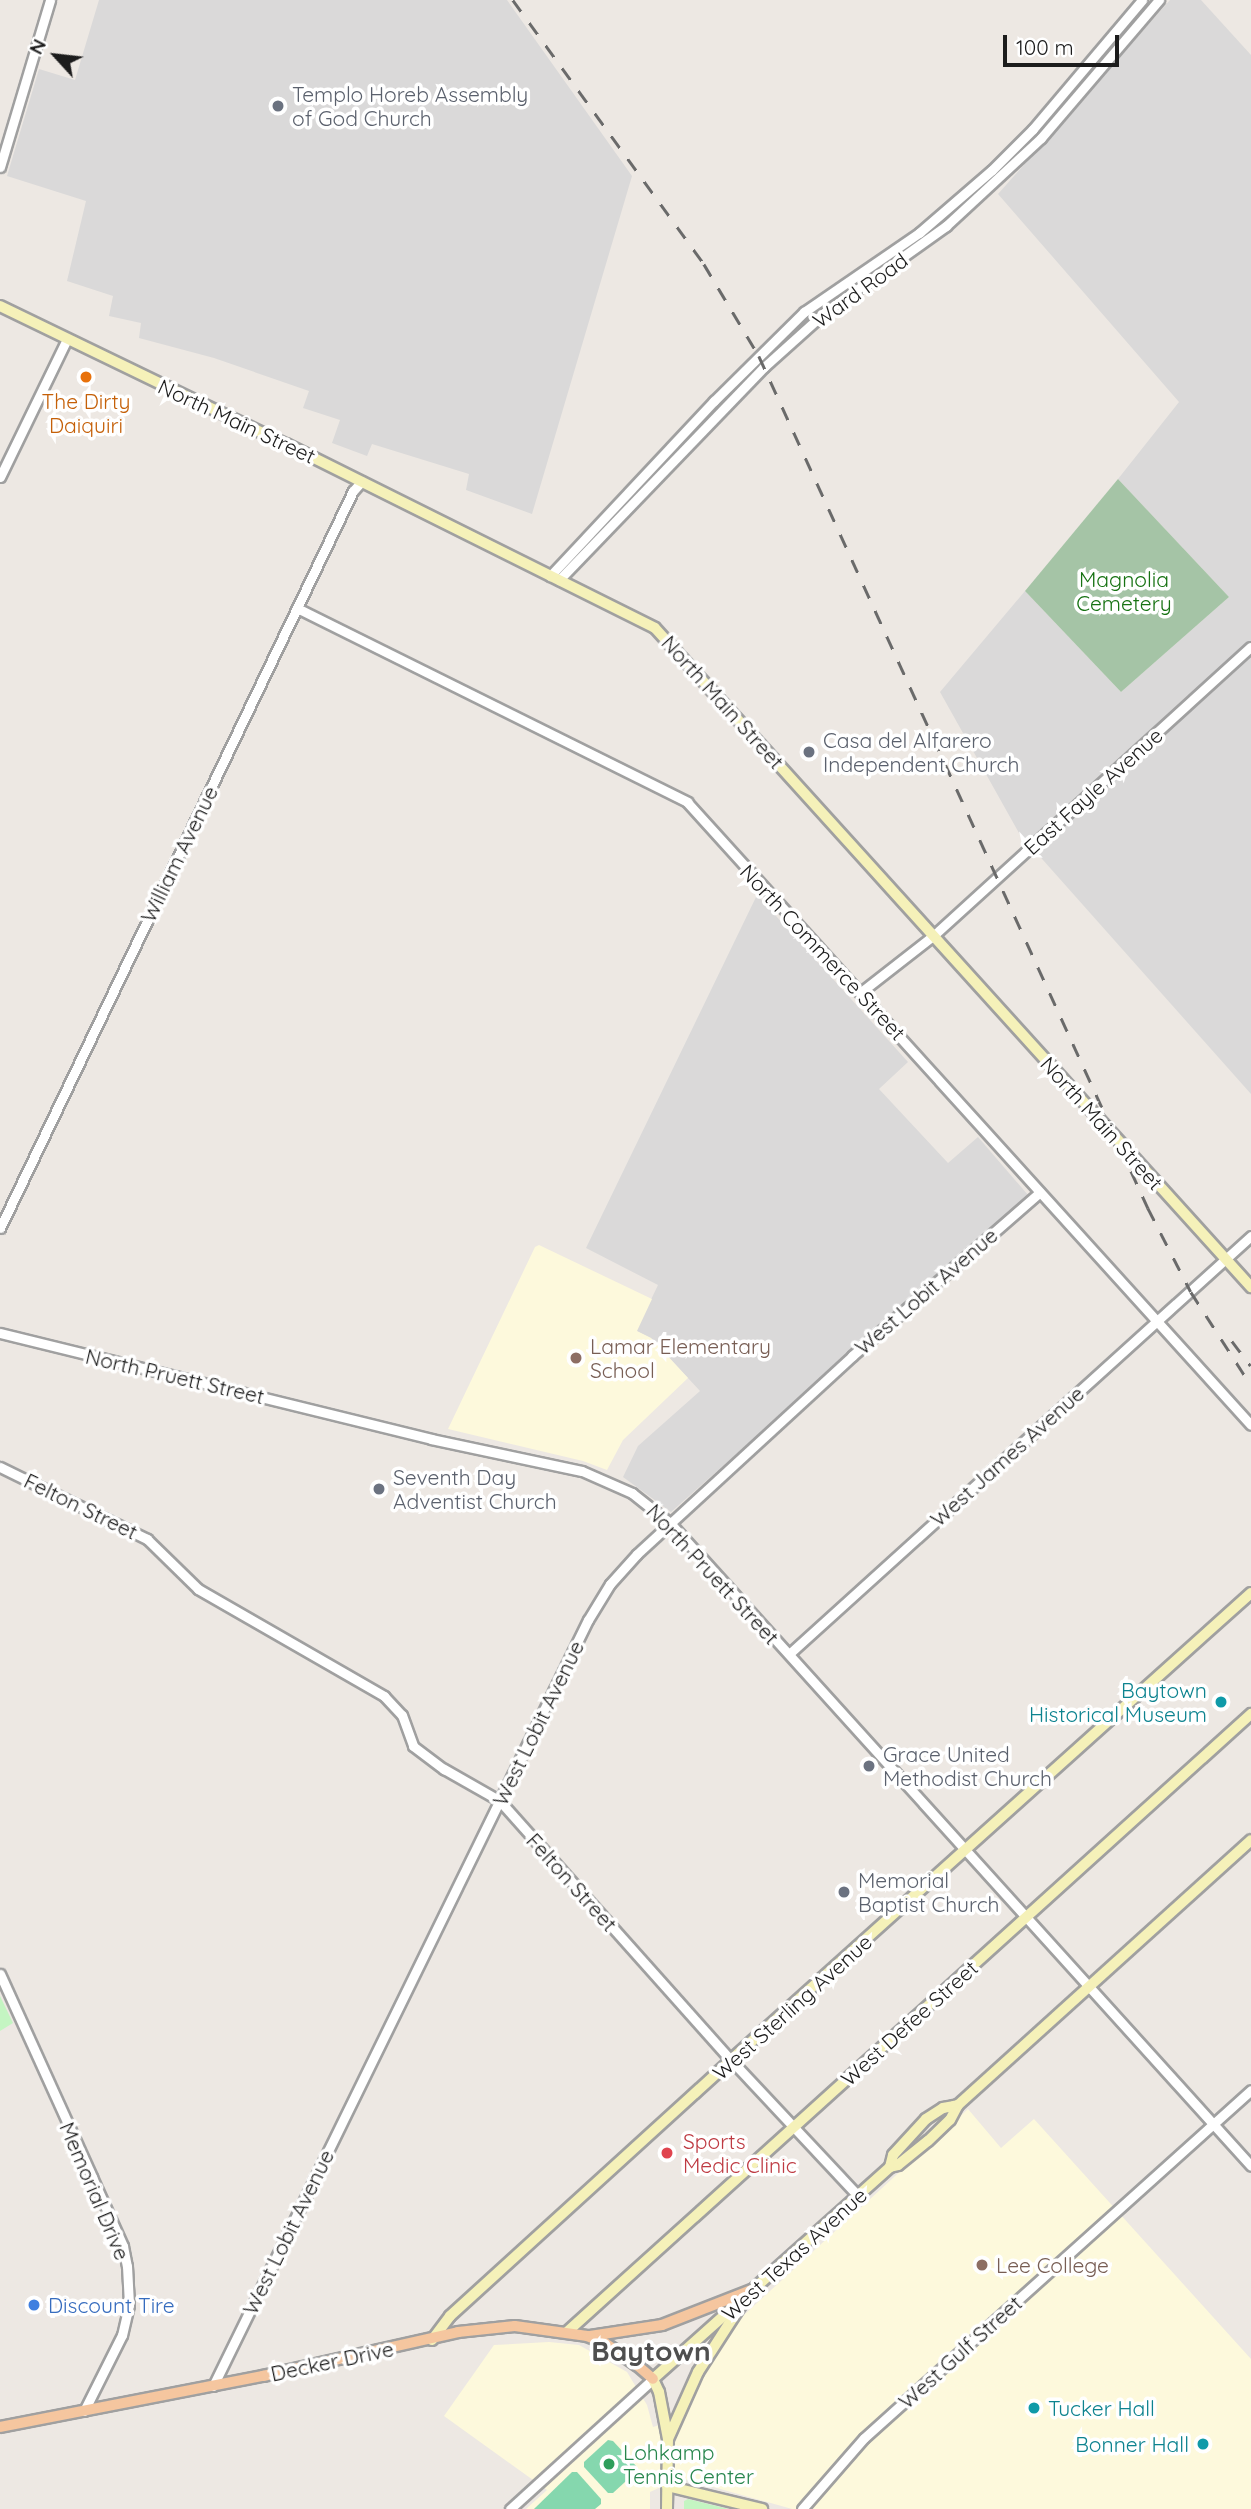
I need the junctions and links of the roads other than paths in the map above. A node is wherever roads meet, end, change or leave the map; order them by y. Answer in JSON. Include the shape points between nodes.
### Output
{"nodes":[{"id":1,"x":50,"y":0,"type":"edge"},
{"id":2,"x":1142,"y":0,"type":"edge"},
{"id":3,"x":1159,"y":0,"type":"edge"},
{"id":4,"x":0,"y":167,"type":"edge"},
{"id":5,"x":0,"y":306,"type":"edge"},
{"id":6,"x":67,"y":339,"type":"junction"},
{"id":7,"x":0,"y":477,"type":"edge"},
{"id":8,"x":362,"y":481,"type":"junction"},
{"id":9,"x":555,"y":578,"type":"junction"},
{"id":10,"x":297,"y":608,"type":"junction"},
{"id":11,"x":1251,"y":647,"type":"edge"},
{"id":12,"x":934,"y":935,"type":"junction"},
{"id":13,"x":861,"y":992,"type":"junction"},
{"id":14,"x":1040,"y":1192,"type":"junction"},
{"id":15,"x":0,"y":1228,"type":"edge"},
{"id":16,"x":1251,"y":1236,"type":"edge"},
{"id":17,"x":1225,"y":1258,"type":"junction"},
{"id":18,"x":1251,"y":1287,"type":"edge"},
{"id":19,"x":1156,"y":1320,"type":"junction"},
{"id":20,"x":0,"y":1333,"type":"edge"},
{"id":21,"x":1251,"y":1425,"type":"edge"},
{"id":22,"x":0,"y":1467,"type":"edge"},
{"id":23,"x":671,"y":1524,"type":"junction"},
{"id":24,"x":1251,"y":1593,"type":"edge"},
{"id":25,"x":789,"y":1654,"type":"junction"},
{"id":26,"x":1251,"y":1714,"type":"edge"},
{"id":27,"x":500,"y":1801,"type":"junction"},
{"id":28,"x":1251,"y":1840,"type":"edge"},
{"id":29,"x":966,"y":1849,"type":"junction"},
{"id":30,"x":1026,"y":1918,"type":"junction"},
{"id":31,"x":0,"y":1974,"type":"edge"},
{"id":32,"x":1091,"y":1986,"type":"junction"},
{"id":33,"x":731,"y":2060,"type":"junction"},
{"id":34,"x":1251,"y":2090,"type":"edge"},
{"id":35,"x":958,"y":2105,"type":"junction"},
{"id":36,"x":1212,"y":2124,"type":"junction"},
{"id":37,"x":793,"y":2128,"type":"junction"},
{"id":38,"x":1251,"y":2166,"type":"edge"},
{"id":39,"x":890,"y":2167,"type":"junction"},
{"id":40,"x":859,"y":2197,"type":"junction"},
{"id":41,"x":752,"y":2290,"type":"junction"},
{"id":42,"x":567,"y":2332,"type":"junction"},
{"id":43,"x":587,"y":2336,"type":"junction"},
{"id":44,"x":431,"y":2340,"type":"junction"},
{"id":45,"x":653,"y":2379,"type":"junction"},
{"id":46,"x":212,"y":2386,"type":"junction"},
{"id":47,"x":85,"y":2411,"type":"junction"},
{"id":48,"x":0,"y":2427,"type":"edge"},
{"id":49,"x":668,"y":2439,"type":"junction"},
{"id":50,"x":667,"y":2486,"type":"junction"},
{"id":51,"x":510,"y":2509,"type":"edge"},
{"id":52,"x":667,"y":2509,"type":"edge"},
{"id":53,"x":762,"y":2509,"type":"edge"},
{"id":54,"x":802,"y":2509,"type":"edge"}],
"edges":[{"from":1,"to":4,"type":"street"},
{"from":2,"to":9,"type":"street","name":"Ward Road","via":[[1033,129],[992,170],[919,233],[804,312],[714,401]]},
{"from":3,"to":9,"type":"street","name":"Ward Road","via":[[1041,138],[946,226],[824,313],[764,367]]},
{"from":5,"to":6,"type":"main road","name":"North Main Street"},
{"from":6,"to":7,"type":"street"},
{"from":6,"to":8,"type":"main road","name":"North Main Street"},
{"from":8,"to":9,"type":"main road","name":"North Main Street"},
{"from":8,"to":10,"type":"street","name":"William Avenue"},
{"from":9,"to":12,"type":"main road","name":"North Main Street","via":[[655,628]]},
{"from":10,"to":13,"type":"street","name":"North Commerce Street","via":[[676,794]]},
{"from":10,"to":15,"type":"street","name":"William Avenue"},
{"from":11,"to":12,"type":"street","name":"East Fayle Avenue"},
{"from":12,"to":13,"type":"street","name":"East Fayle Avenue"},
{"from":12,"to":17,"type":"main road","name":"North Main Street"},
{"from":13,"to":14,"type":"street","name":"North Commerce Street"},
{"from":14,"to":19,"type":"street","name":"North Commerce Street"},
{"from":14,"to":23,"type":"street","name":"West Lobit Avenue","via":[[852,1356]]},
{"from":16,"to":17,"type":"street","name":"West James Avenue"},
{"from":17,"to":18,"type":"main road","name":"North Main Street"},
{"from":17,"to":19,"type":"street","name":"West James Avenue"},
{"from":19,"to":21,"type":"street","name":"North Commerce Street"},
{"from":19,"to":25,"type":"street","name":"West James Avenue"},
{"from":20,"to":23,"type":"street","name":"North Pruett Street","via":[[431,1439],[582,1471],[632,1493]]},
{"from":22,"to":27,"type":"street","name":"Felton Street","via":[[148,1539],[198,1589],[384,1696],[402,1716],[413,1746]]},
{"from":23,"to":25,"type":"street","name":"North Pruett Street"},
{"from":23,"to":27,"type":"street","name":"West Lobit Avenue","via":[[606,1589]]},
{"from":24,"to":29,"type":"main road","name":"West Sterling Avenue"},
{"from":25,"to":29,"type":"street","name":"North Pruett Street"},
{"from":26,"to":30,"type":"main road","name":"West Defee Street"},
{"from":27,"to":33,"type":"street","name":"Felton Street"},
{"from":27,"to":46,"type":"street","name":"West Lobit Avenue"},
{"from":28,"to":32,"type":"main road","name":"West Texas Avenue"},
{"from":29,"to":30,"type":"street","name":"North Pruett Street"},
{"from":29,"to":33,"type":"main road","name":"West Sterling Avenue"},
{"from":30,"to":32,"type":"street","name":"North Pruett Street"},
{"from":30,"to":37,"type":"main road","name":"West Defee Street"},
{"from":31,"to":47,"type":"street","name":"Memorial Drive","via":[[118,2235],[127,2266],[129,2305],[122,2335]]},
{"from":32,"to":35,"type":"main road","name":"West Texas Avenue"},
{"from":32,"to":36,"type":"street","name":"North Pruett Street"},
{"from":33,"to":37,"type":"street","name":"Felton Street"},
{"from":33,"to":44,"type":"main road","name":"West Sterling Avenue","via":[[450,2316]]},
{"from":34,"to":36,"type":"street","name":"West Gulf Street"},
{"from":35,"to":39,"type":"main road","name":"West Texas Avenue","via":[[928,2141]]},
{"from":35,"to":39,"type":"main road","name":"West Texas Avenue","via":[[926,2119],[893,2155]]},
{"from":36,"to":38,"type":"street","name":"North Pruett Street"},
{"from":36,"to":54,"type":"street","name":"West Gulf Street","via":[[864,2438]]},
{"from":37,"to":40,"type":"street","name":"Felton Street"},
{"from":37,"to":42,"type":"main road","name":"West Defee Street"},
{"from":39,"to":40,"type":"main road","name":"West Texas Avenue"},
{"from":40,"to":41,"type":"main road","name":"West Texas Avenue"},
{"from":41,"to":43,"type":"main road","via":[[662,2325]]},
{"from":41,"to":45,"type":"main road","name":"West Texas Avenue"},
{"from":41,"to":49,"type":"main road","via":[[698,2372]]},
{"from":42,"to":43,"type":"main road","name":"Decker Drive"},
{"from":42,"to":44,"type":"main road","name":"Decker Drive","via":[[515,2326]]},
{"from":43,"to":45,"type":"main road","name":"Decker Drive","via":[[615,2350]]},
{"from":44,"to":46,"type":"main road","name":"Decker Drive"},
{"from":45,"to":49,"type":"main road"},
{"from":45,"to":51,"type":"street","name":"West Texas Avenue"},
{"from":46,"to":47,"type":"main road","name":"Decker Drive"},
{"from":47,"to":48,"type":"main road","name":"Decker Drive"},
{"from":49,"to":50,"type":"main road"},
{"from":50,"to":52,"type":"main road"},
{"from":50,"to":53,"type":"main road"}]}
